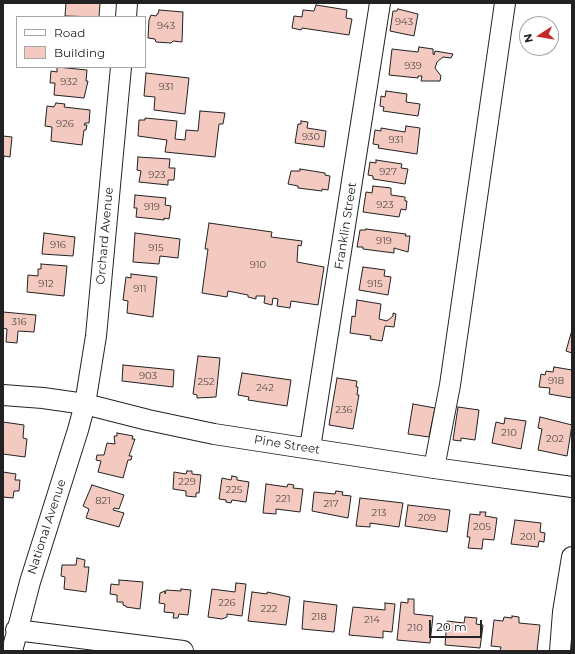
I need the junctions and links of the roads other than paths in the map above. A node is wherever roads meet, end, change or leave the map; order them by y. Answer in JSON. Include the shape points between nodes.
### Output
{"nodes":[{"id":1,"x":128,"y":3,"type":"edge"},
{"id":2,"x":380,"y":3,"type":"edge"},
{"id":3,"x":505,"y":3,"type":"edge"},
{"id":4,"x":126,"y":16,"type":"edge"},
{"id":5,"x":121,"y":68,"type":"edge"},
{"id":6,"x":3,"y":395,"type":"edge"},
{"id":7,"x":85,"y":404,"type":"junction"},
{"id":8,"x":310,"y":448,"type":"junction"},
{"id":9,"x":434,"y":468,"type":"junction"},
{"id":10,"x":572,"y":487,"type":"edge"},
{"id":11,"x":572,"y":557,"type":"edge"},
{"id":12,"x":16,"y":630,"type":"junction"},
{"id":13,"x":12,"y":651,"type":"edge"},
{"id":14,"x":184,"y":651,"type":"edge"},
{"id":15,"x":560,"y":651,"type":"edge"}],
"edges":[{"from":1,"to":4,"type":"street"},
{"from":2,"to":8,"type":"street","name":"Franklin Street"},
{"from":3,"to":9,"type":"street","via":[[450,385]]},
{"from":5,"to":7,"type":"street","name":"Orchard Avenue","via":[[96,336]]},
{"from":6,"to":7,"type":"street","name":"Pine Street"},
{"from":7,"to":8,"type":"street","name":"Pine Street","via":[[214,434]]},
{"from":7,"to":12,"type":"street","name":"National Avenue"},
{"from":8,"to":9,"type":"street","name":"Pine Street"},
{"from":9,"to":10,"type":"street","name":"Pine Street"},
{"from":11,"to":15,"type":"street"},
{"from":12,"to":13,"type":"street","name":"National Avenue"},
{"from":12,"to":14,"type":"street"}]}
